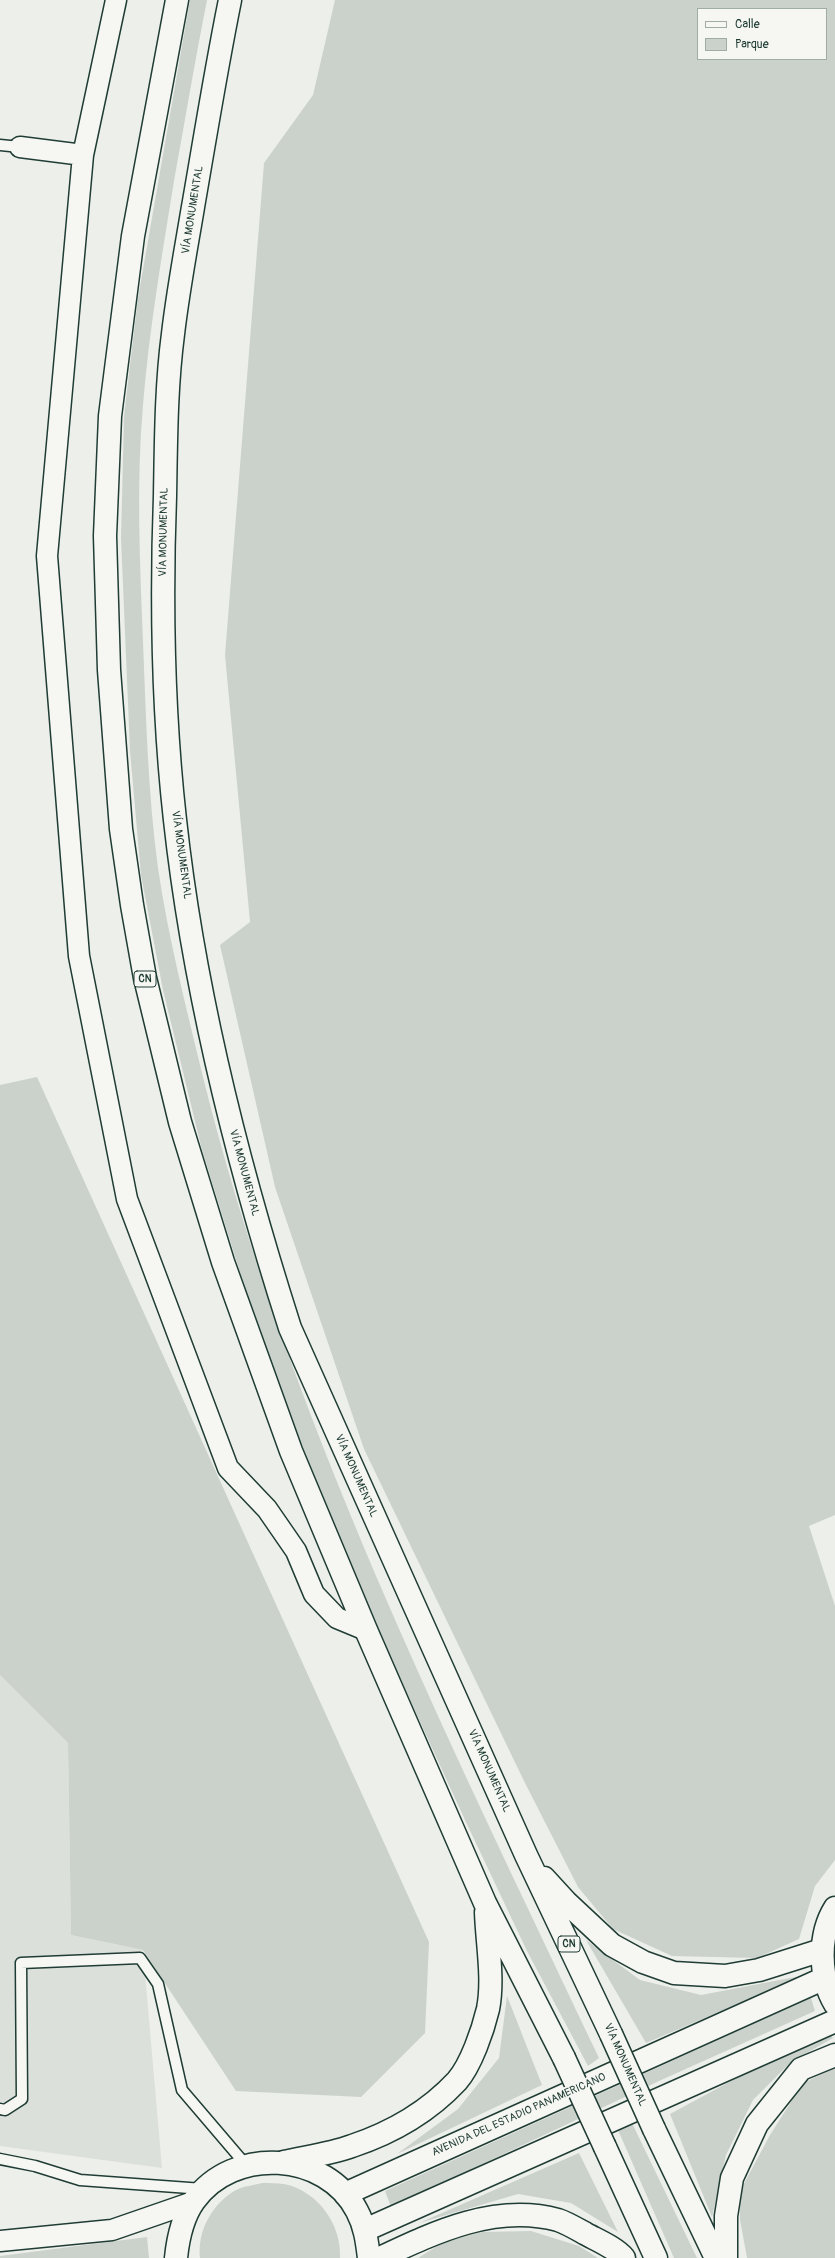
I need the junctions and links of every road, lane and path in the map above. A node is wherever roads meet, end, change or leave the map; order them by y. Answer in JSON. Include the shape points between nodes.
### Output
{"nodes":[{"id":1,"x":116,"y":0,"type":"edge"},
{"id":2,"x":177,"y":0,"type":"edge"},
{"id":3,"x":230,"y":0,"type":"edge"},
{"id":4,"x":0,"y":145,"type":"edge"},
{"id":5,"x":20,"y":148,"type":"joint"},
{"id":6,"x":83,"y":154,"type":"junction"},
{"id":7,"x":366,"y":1630,"type":"junction"},
{"id":8,"x":526,"y":1855,"type":"junction"},
{"id":9,"x":485,"y":1903,"type":"junction"},
{"id":10,"x":835,"y":1908,"type":"edge"},
{"id":11,"x":822,"y":1950,"type":"junction"},
{"id":12,"x":825,"y":1978,"type":"junction"},
{"id":13,"x":835,"y":2004,"type":"edge"},
{"id":14,"x":835,"y":2021,"type":"edge"},
{"id":15,"x":835,"y":2055,"type":"edge"},
{"id":16,"x":0,"y":2109,"type":"edge"},
{"id":17,"x":0,"y":2159,"type":"edge"},
{"id":18,"x":284,"y":2162,"type":"junction"},
{"id":19,"x":246,"y":2165,"type":"junction"},
{"id":20,"x":345,"y":2194,"type":"junction"},
{"id":21,"x":199,"y":2196,"type":"junction"},
{"id":22,"x":365,"y":2230,"type":"junction"},
{"id":23,"x":0,"y":2241,"type":"edge"},
{"id":24,"x":176,"y":2258,"type":"edge"},
{"id":25,"x":370,"y":2258,"type":"edge"},
{"id":26,"x":380,"y":2258,"type":"edge"},
{"id":27,"x":624,"y":2258,"type":"edge"},
{"id":28,"x":656,"y":2258,"type":"edge"},
{"id":29,"x":716,"y":2258,"type":"edge"},
{"id":30,"x":726,"y":2258,"type":"edge"}],
"edges":[{"from":1,"to":6,"type":"street"},
{"from":2,"to":7,"type":"main road","number":"CN","via":[[133,236],[110,416],[105,544],[109,670],[121,829],[145,978],[187,1144],[223,1262],[291,1450]]},
{"from":3,"to":8,"type":"main road","name":"VÍA MONUMENTAL","number":"CN","via":[[217,63],[172,335],[167,429],[163,552],[164,676],[175,821],[196,966],[226,1103],[262,1240],[290,1328]]},
{"from":4,"to":5,"type":"lane"},
{"from":5,"to":6,"type":"street"},
{"from":6,"to":7,"type":"street","via":[[47,556],[79,956],[127,1199],[228,1468],[267,1509],[296,1551],[314,1594],[337,1618]]},
{"from":7,"to":9,"type":"main road","number":"CN"},
{"from":8,"to":11,"type":"main road","via":[[566,1902],[612,1945],[643,1962],[674,1973],[725,1976],[759,1970]]},
{"from":8,"to":29,"type":"main road","name":"VÍA MONUMENTAL","number":"CN","bridge":true},
{"from":9,"to":18,"type":"main road","via":[[490,1984],[488,2008],[473,2053],[458,2080],[394,2130],[351,2147]]},
{"from":9,"to":28,"type":"main road","number":"CN","bridge":true,"via":[[564,2058]]},
{"from":10,"to":11,"type":"main road","via":[[830,1916]]},
{"from":11,"to":12,"type":"main road"},
{"from":12,"to":13,"type":"main road"},
{"from":12,"to":20,"type":"main road","name":"AVENIDA DEL ESTADIO PANAMERICANO"},
{"from":14,"to":22,"type":"main road"},
{"from":15,"to":30,"type":"main road","via":[[801,2068],[757,2124],[732,2178],[726,2216]]},
{"from":16,"to":19,"type":"lane","via":[[5,2110],[22,2099],[21,1963],[140,1958],[158,1984],[182,2090]]},
{"from":17,"to":21,"type":"lane","via":[[36,2166],[80,2180]]},
{"from":18,"to":19,"type":"main road"},
{"from":18,"to":20,"type":"main road","via":[[306,2168],[327,2178]]},
{"from":19,"to":21,"type":"main road","via":[[224,2175]]},
{"from":20,"to":22,"type":"main road","via":[[357,2210]]},
{"from":21,"to":23,"type":"street","via":[[112,2230]]},
{"from":21,"to":24,"type":"main road","via":[[178,2233]]},
{"from":22,"to":25,"type":"main road"},
{"from":26,"to":27,"type":"main road","via":[[440,2231],[482,2218],[526,2214],[560,2220],[591,2236]]}]}
